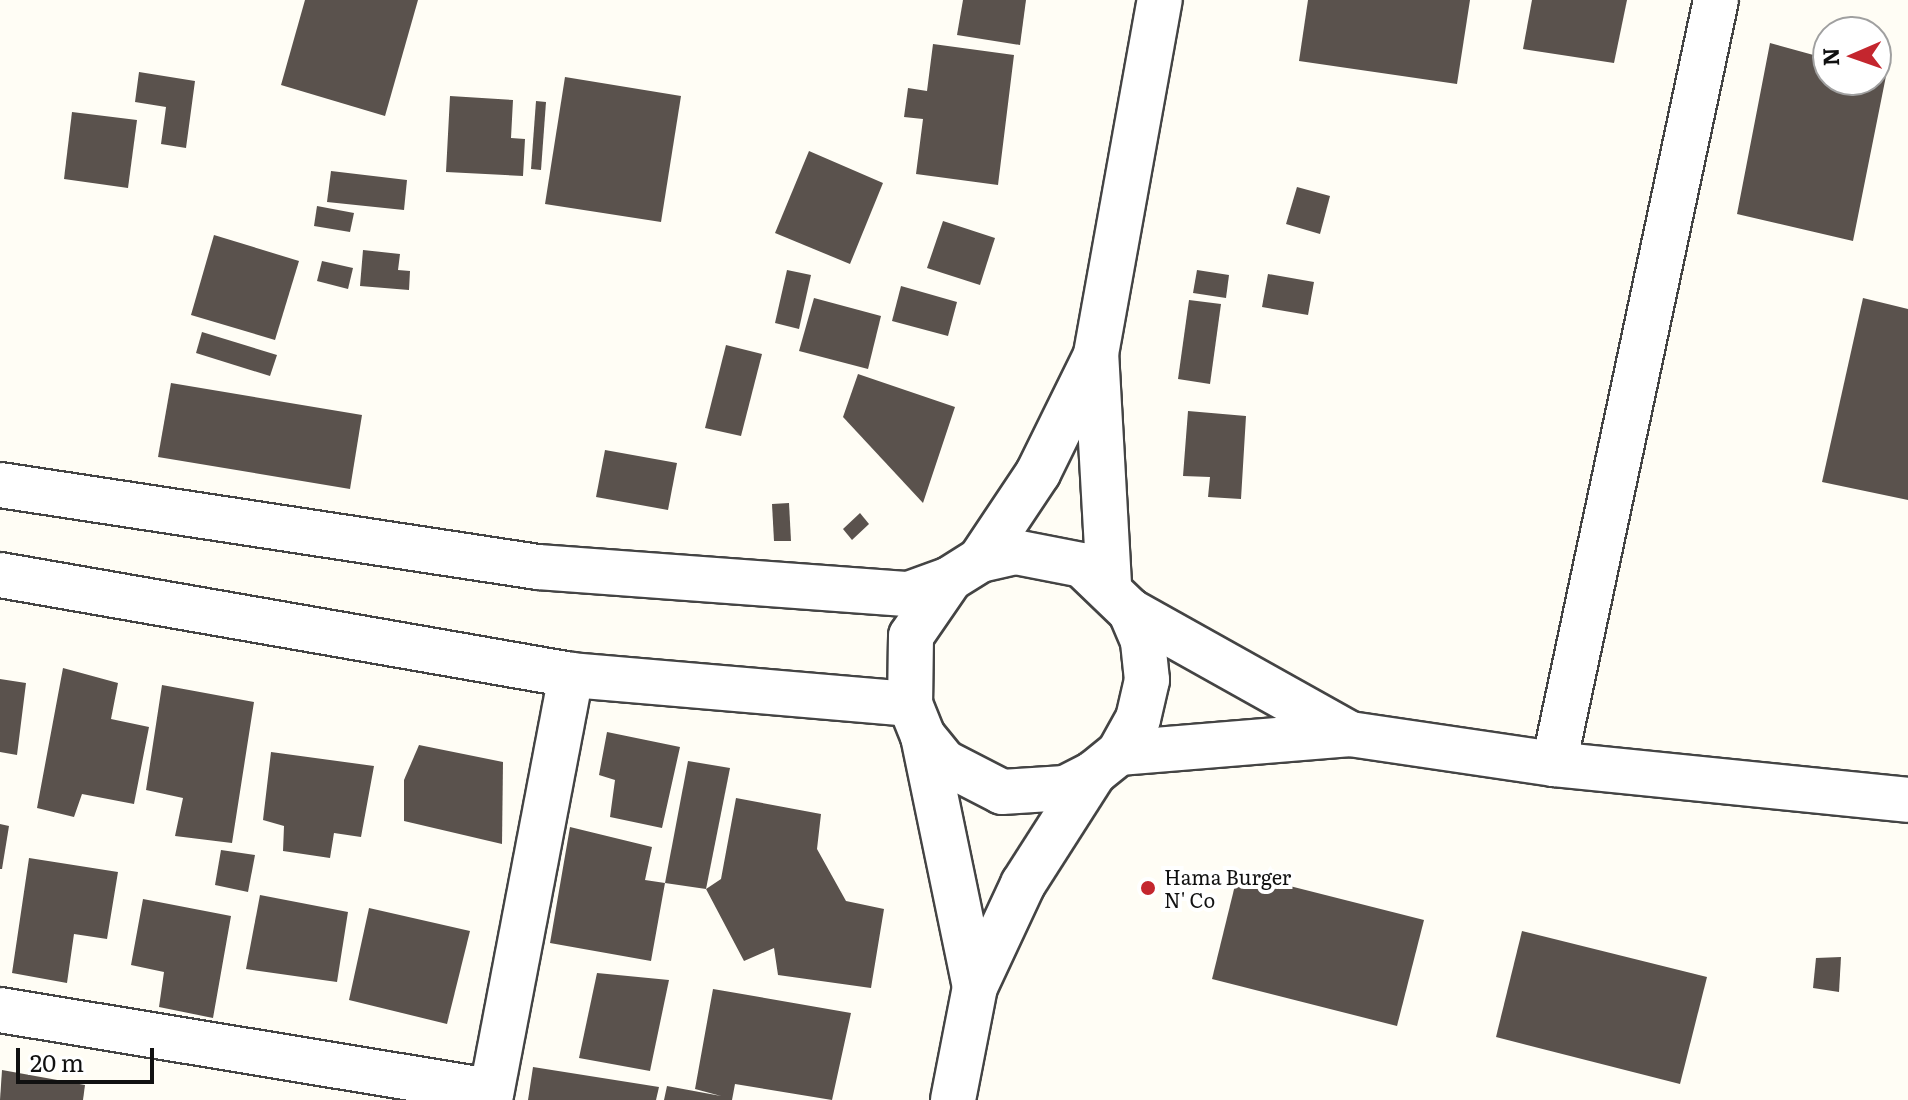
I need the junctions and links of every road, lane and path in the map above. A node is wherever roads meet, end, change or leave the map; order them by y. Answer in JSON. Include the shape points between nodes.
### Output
{"nodes":[{"id":1,"x":1160,"y":0,"type":"edge"},
{"id":2,"x":1716,"y":0,"type":"edge"},
{"id":3,"x":1096,"y":354,"type":"junction"},
{"id":4,"x":0,"y":485,"type":"edge"},
{"id":5,"x":965,"y":570,"type":"junction"},
{"id":6,"x":0,"y":575,"type":"edge"},
{"id":7,"x":1119,"y":598,"type":"junction"},
{"id":8,"x":571,"y":675,"type":"junction"},
{"id":9,"x":917,"y":720,"type":"junction"},
{"id":10,"x":1350,"y":734,"type":"junction"},
{"id":11,"x":1107,"y":763,"type":"junction"},
{"id":12,"x":1554,"y":764,"type":"junction"},
{"id":13,"x":1908,"y":800,"type":"edge"},
{"id":14,"x":975,"y":987,"type":"junction"},
{"id":15,"x":0,"y":1010,"type":"edge"},
{"id":16,"x":490,"y":1096,"type":"edge"},
{"id":17,"x":953,"y":1100,"type":"edge"}],
"edges":[{"from":1,"to":3,"type":"street"},
{"from":2,"to":12,"type":"street"},
{"from":3,"to":5,"type":"street","via":[[1038,473]]},
{"from":3,"to":7,"type":"street"},
{"from":4,"to":5,"type":"street","via":[[538,567],[909,594]]},
{"from":5,"to":7,"type":"street","via":[[1051,554]]},
{"from":5,"to":9,"type":"street","via":[[911,636]]},
{"from":6,"to":8,"type":"street"},
{"from":7,"to":10,"type":"street"},
{"from":7,"to":11,"type":"street","via":[[1147,680],[1138,719]]},
{"from":8,"to":9,"type":"street"},
{"from":8,"to":16,"type":"street"},
{"from":9,"to":11,"type":"street","via":[[944,762],[1002,792],[1065,788]]},
{"from":9,"to":14,"type":"street"},
{"from":10,"to":11,"type":"street"},
{"from":10,"to":12,"type":"street"},
{"from":11,"to":14,"type":"street","via":[[1023,884]]},
{"from":12,"to":13,"type":"street"},
{"from":14,"to":17,"type":"street"},
{"from":15,"to":16,"type":"street"}]}
